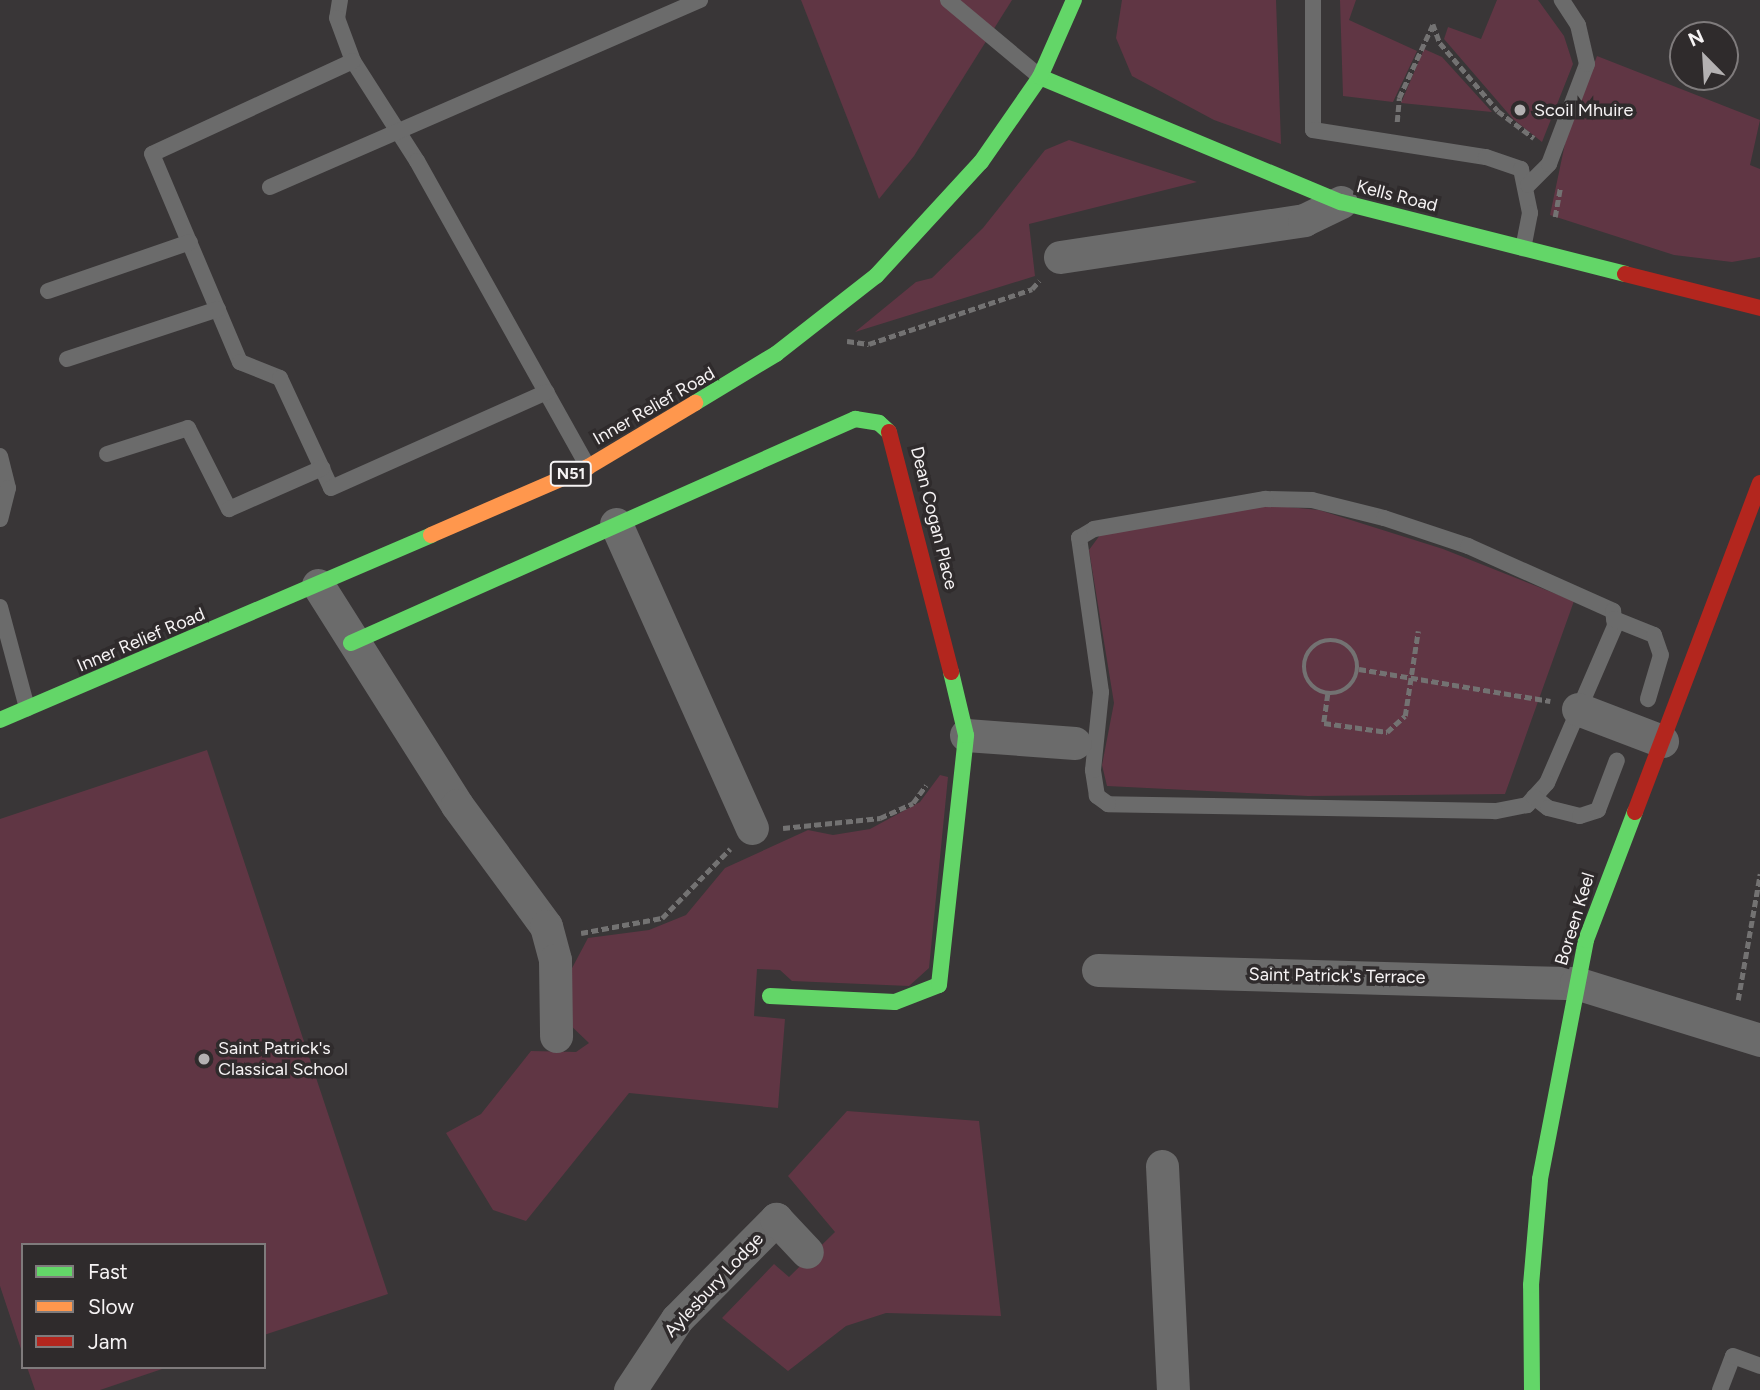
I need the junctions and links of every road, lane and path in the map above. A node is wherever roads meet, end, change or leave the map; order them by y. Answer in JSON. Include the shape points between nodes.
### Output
{"nodes":[{"id":1,"x":340,"y":0,"type":"edge"},
{"id":2,"x":700,"y":0,"type":"edge"},
{"id":3,"x":948,"y":0,"type":"edge"},
{"id":4,"x":1074,"y":0,"type":"edge"},
{"id":5,"x":1313,"y":0,"type":"edge"},
{"id":6,"x":1562,"y":0,"type":"edge"},
{"id":7,"x":353,"y":61,"type":"junction"},
{"id":8,"x":1040,"y":77,"type":"junction"},
{"id":9,"x":397,"y":132,"type":"junction"},
{"id":10,"x":1394,"y":143,"type":"junction"},
{"id":11,"x":1551,"y":156,"type":"junction"},
{"id":12,"x":1528,"y":185,"type":"junction"},
{"id":13,"x":270,"y":187,"type":"dead end"},
{"id":14,"x":1341,"y":202,"type":"junction"},
{"id":15,"x":1530,"y":220,"type":"junction"},
{"id":16,"x":190,"y":242,"type":"junction"},
{"id":17,"x":1523,"y":248,"type":"junction"},
{"id":18,"x":1060,"y":257,"type":"joint"},
{"id":19,"x":48,"y":290,"type":"dead end"},
{"id":20,"x":1760,"y":308,"type":"edge"},
{"id":21,"x":218,"y":309,"type":"junction"},
{"id":22,"x":801,"y":334,"type":"junction"},
{"id":23,"x":67,"y":359,"type":"dead end"},
{"id":24,"x":547,"y":392,"type":"junction"},
{"id":25,"x":107,"y":454,"type":"dead end"},
{"id":26,"x":0,"y":456,"type":"edge"},
{"id":27,"x":588,"y":467,"type":"junction"},
{"id":28,"x":321,"y":468,"type":"junction"},
{"id":29,"x":1760,"y":483,"type":"edge"},
{"id":30,"x":0,"y":519,"type":"edge"},
{"id":31,"x":615,"y":524,"type":"junction"},
{"id":32,"x":318,"y":585,"type":"junction"},
{"id":33,"x":0,"y":607,"type":"edge"},
{"id":34,"x":1614,"y":619,"type":"junction"},
{"id":35,"x":1418,"y":631,"type":"dead end"},
{"id":36,"x":351,"y":643,"type":"junction"},
{"id":37,"x":1359,"y":669,"type":"junction"},
{"id":38,"x":1411,"y":678,"type":"junction"},
{"id":39,"x":1328,"y":694,"type":"junction"},
{"id":40,"x":1648,"y":699,"type":"dead end"},
{"id":41,"x":27,"y":708,"type":"junction"},
{"id":42,"x":1578,"y":709,"type":"junction"},
{"id":43,"x":0,"y":720,"type":"edge"},
{"id":44,"x":966,"y":735,"type":"junction"},
{"id":45,"x":1662,"y":741,"type":"junction"},
{"id":46,"x":1074,"y":743,"type":"dead end"},
{"id":47,"x":1617,"y":760,"type":"dead end"},
{"id":48,"x":1534,"y":797,"type":"junction"},
{"id":49,"x":752,"y":828,"type":"dead end"},
{"id":50,"x":1760,"y":874,"type":"edge"},
{"id":51,"x":1098,"y":970,"type":"dead end"},
{"id":52,"x":1576,"y":983,"type":"junction"},
{"id":53,"x":770,"y":996,"type":"dead end"},
{"id":54,"x":556,"y":1036,"type":"dead end"},
{"id":55,"x":1747,"y":1036,"type":"edge"},
{"id":56,"x":1162,"y":1166,"type":"dead end"},
{"id":57,"x":807,"y":1252,"type":"dead end"},
{"id":58,"x":1760,"y":1366,"type":"edge"},
{"id":59,"x":630,"y":1390,"type":"edge"},
{"id":60,"x":1173,"y":1390,"type":"edge"},
{"id":61,"x":1532,"y":1390,"type":"edge"},
{"id":62,"x":1720,"y":1390,"type":"edge"}],
"edges":[{"from":1,"to":7,"type":"lane","via":[[338,18]]},
{"from":2,"to":9,"type":"lane"},
{"from":3,"to":8,"type":"lane"},
{"from":4,"to":8,"type":"street","name":"Inner Relief Road","number":"N51"},
{"from":5,"to":10,"type":"lane","via":[[1313,130]]},
{"from":6,"to":11,"type":"lane","via":[[1578,25],[1587,64]]},
{"from":7,"to":9,"type":"lane"},
{"from":7,"to":16,"type":"lane","via":[[152,154]]},
{"from":8,"to":14,"type":"street","name":"Kells Road","via":[[1141,124]]},
{"from":8,"to":22,"type":"street","name":"Inner Relief Road","number":"N51","via":[[981,162],[876,276]]},
{"from":9,"to":13,"type":"lane"},
{"from":9,"to":24,"type":"lane"},
{"from":10,"to":11,"type":"path","via":[[1399,98],[1433,23],[1440,43],[1498,111]]},
{"from":10,"to":12,"type":"lane","via":[[1486,156],[1521,169]]},
{"from":11,"to":12,"type":"lane"},
{"from":11,"to":15,"type":"path","via":[[1563,170],[1554,225]]},
{"from":12,"to":15,"type":"lane"},
{"from":14,"to":17,"type":"street","name":"Kells Road"},
{"from":14,"to":18,"type":"street","via":[[1304,220]]},
{"from":15,"to":17,"type":"lane"},
{"from":16,"to":19,"type":"lane"},
{"from":16,"to":21,"type":"lane"},
{"from":17,"to":20,"type":"street","name":"Kells Road"},
{"from":18,"to":22,"type":"path","via":[[1032,289],[869,344]]},
{"from":21,"to":23,"type":"lane"},
{"from":21,"to":28,"type":"lane","via":[[240,362],[280,378]]},
{"from":22,"to":27,"type":"street","name":"Inner Relief Road","number":"N51","via":[[675,419]]},
{"from":24,"to":27,"type":"lane"},
{"from":24,"to":28,"type":"lane","via":[[331,488]]},
{"from":25,"to":28,"type":"lane","via":[[188,428],[229,509]]},
{"from":26,"to":30,"type":"lane","via":[[8,488]]},
{"from":27,"to":32,"type":"street","name":"Inner Relief Road","number":"N51"},
{"from":29,"to":45,"type":"street","name":"Boreen Keel"},
{"from":31,"to":36,"type":"street","name":"Dean Cogan Place"},
{"from":31,"to":44,"type":"street","name":"Dean Cogan Place","via":[[855,419],[879,423],[893,436]]},
{"from":31,"to":49,"type":"street"},
{"from":32,"to":36,"type":"street"},
{"from":32,"to":41,"type":"street","name":"Inner Relief Road","number":"N51"},
{"from":33,"to":41,"type":"lane"},
{"from":34,"to":40,"type":"lane","via":[[1654,635],[1661,655]]},
{"from":34,"to":42,"type":"lane"},
{"from":34,"to":48,"type":"lane","via":[[1613,611],[1588,596],[1468,546],[1312,500],[1265,499],[1094,529],[1079,538],[1101,692],[1093,770],[1097,796],[1108,804],[1495,811]]},
{"from":35,"to":38,"type":"path"},
{"from":36,"to":54,"type":"street","via":[[546,926],[555,960]]},
{"from":37,"to":38,"type":"path"},
{"from":37,"to":39,"type":"path","via":[[1345,691]]},
{"from":37,"to":39,"type":"path","via":[[1354,651],[1339,640],[1313,646],[1304,671],[1312,686]]},
{"from":38,"to":39,"type":"path","via":[[1405,716],[1387,732],[1324,723]]},
{"from":38,"to":42,"type":"path","via":[[1535,696]]},
{"from":41,"to":43,"type":"street","name":"Inner Relief Road","number":"N51"},
{"from":42,"to":45,"type":"street"},
{"from":42,"to":48,"type":"lane","via":[[1547,783]]},
{"from":44,"to":46,"type":"street"},
{"from":44,"to":53,"type":"street","name":"Dean Cogan Place","via":[[939,985],[895,1002]]},
{"from":45,"to":52,"type":"street","name":"Boreen Keel","via":[[1612,865]]},
{"from":47,"to":48,"type":"lane","via":[[1598,810],[1580,816],[1548,808]]},
{"from":50,"to":55,"type":"path"},
{"from":51,"to":52,"type":"street","name":"Saint Patrick's Terrace"},
{"from":52,"to":55,"type":"street","name":"Saint Patrick's Terrace"},
{"from":52,"to":61,"type":"street","name":"Boreen Keel","via":[[1540,1179],[1531,1284]]},
{"from":56,"to":60,"type":"street"},
{"from":57,"to":59,"type":"street","name":"Aylesbury Lodge","via":[[776,1219],[677,1319]]},
{"from":58,"to":62,"type":"lane","via":[[1733,1356]]}]}
